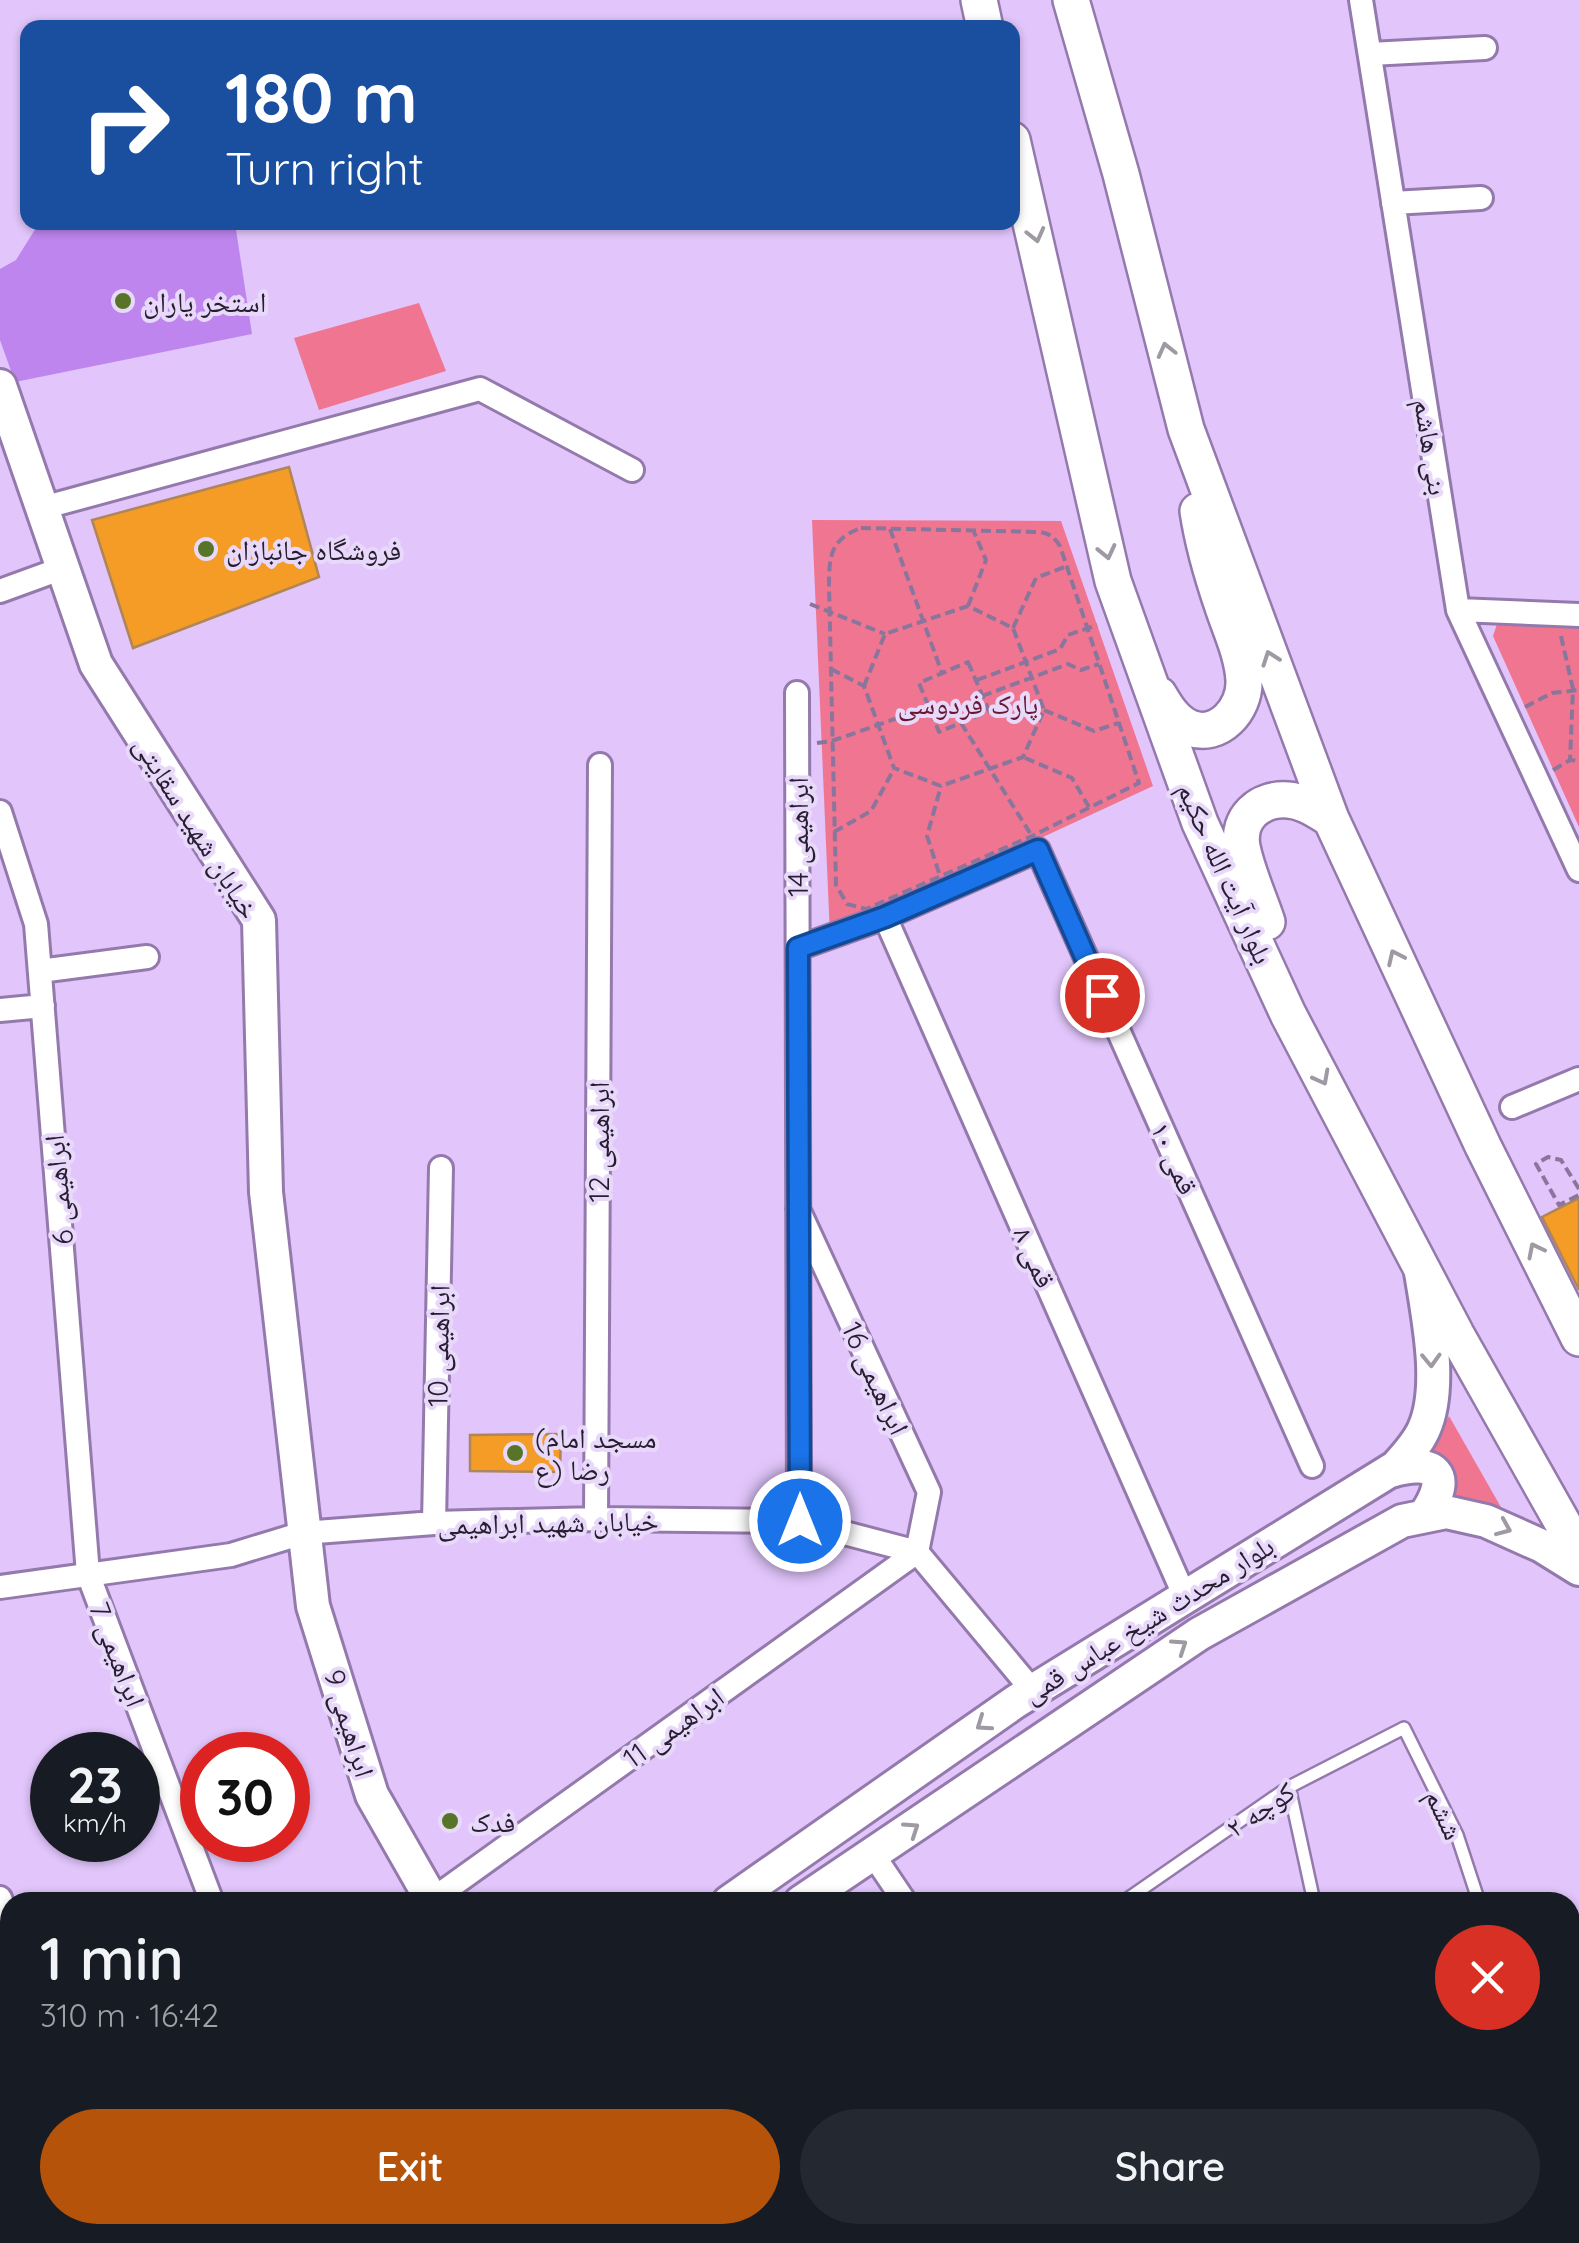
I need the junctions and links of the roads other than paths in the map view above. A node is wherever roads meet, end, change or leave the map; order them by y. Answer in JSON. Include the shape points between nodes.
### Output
{"nodes":[{"id":1,"x":1071,"y":0,"type":"edge"},
{"id":2,"x":1360,"y":0,"type":"edge"},
{"id":3,"x":1485,"y":48,"type":"dead end"},
{"id":4,"x":1370,"y":54,"type":"junction"},
{"id":5,"x":1020,"y":175,"type":"edge"},
{"id":6,"x":1480,"y":198,"type":"dead end"},
{"id":7,"x":1393,"y":203,"type":"junction"},
{"id":8,"x":0,"y":386,"type":"edge"},
{"id":9,"x":1186,"y":429,"type":"junction"},
{"id":10,"x":632,"y":470,"type":"dead end"},
{"id":11,"x":42,"y":508,"type":"junction"},
{"id":12,"x":63,"y":568,"type":"junction"},
{"id":13,"x":0,"y":591,"type":"edge"},
{"id":14,"x":1458,"y":610,"type":"junction"},
{"id":15,"x":1568,"y":614,"type":"edge"},
{"id":16,"x":1140,"y":658,"type":"junction"},
{"id":17,"x":797,"y":693,"type":"dead end"},
{"id":18,"x":600,"y":765,"type":"dead end"},
{"id":19,"x":0,"y":812,"type":"edge"},
{"id":20,"x":1330,"y":819,"type":"junction"},
{"id":21,"x":1579,"y":870,"type":"edge"},
{"id":22,"x":885,"y":917,"type":"junction"},
{"id":23,"x":798,"y":948,"type":"junction"},
{"id":24,"x":148,"y":958,"type":"dead end"},
{"id":25,"x":40,"y":971,"type":"junction"},
{"id":26,"x":43,"y":1006,"type":"junction"},
{"id":27,"x":0,"y":1010,"type":"edge"},
{"id":28,"x":1288,"y":1014,"type":"junction"},
{"id":29,"x":1579,"y":1079,"type":"edge"},
{"id":30,"x":1512,"y":1108,"type":"dead end"},
{"id":31,"x":441,"y":1168,"type":"dead end"},
{"id":32,"x":798,"y":1210,"type":"junction"},
{"id":33,"x":1419,"y":1263,"type":"junction"},
{"id":34,"x":1579,"y":1338,"type":"edge"},
{"id":35,"x":1312,"y":1466,"type":"dead end"},
{"id":36,"x":1391,"y":1471,"type":"junction"},
{"id":37,"x":1425,"y":1514,"type":"junction"},
{"id":38,"x":596,"y":1520,"type":"junction"},
{"id":39,"x":800,"y":1521,"type":"junction"},
{"id":40,"x":434,"y":1524,"type":"junction"},
{"id":41,"x":303,"y":1533,"type":"junction"},
{"id":42,"x":916,"y":1552,"type":"junction"},
{"id":43,"x":1579,"y":1552,"type":"edge"},
{"id":44,"x":1579,"y":1570,"type":"edge"},
{"id":45,"x":88,"y":1574,"type":"junction"},
{"id":46,"x":0,"y":1586,"type":"edge"},
{"id":47,"x":1185,"y":1597,"type":"junction"},
{"id":48,"x":1033,"y":1691,"type":"junction"},
{"id":49,"x":1404,"y":1728,"type":"joint"},
{"id":50,"x":1289,"y":1787,"type":"junction"},
{"id":51,"x":874,"y":1856,"type":"junction"},
{"id":52,"x":208,"y":1892,"type":"edge"},
{"id":53,"x":426,"y":1892,"type":"edge"},
{"id":54,"x":445,"y":1892,"type":"edge"},
{"id":55,"x":743,"y":1892,"type":"edge"},
{"id":56,"x":818,"y":1892,"type":"edge"},
{"id":57,"x":898,"y":1892,"type":"edge"},
{"id":58,"x":1152,"y":1892,"type":"edge"},
{"id":59,"x":1312,"y":1892,"type":"edge"},
{"id":60,"x":1476,"y":1892,"type":"edge"}],
"edges":[{"from":9,"to":1,"type":"main road","one_way":true},
{"from":2,"to":4,"type":"street","name":"بنی هاشم"},
{"from":3,"to":4,"type":"street"},
{"from":4,"to":7,"type":"street","name":"بنی هاشم"},
{"from":5,"to":16,"type":"main road","name":"بلوار آیت الله حکیم","one_way":true,"via":[[1114,581]]},
{"from":6,"to":7,"type":"street"},
{"from":7,"to":14,"type":"street","name":"بنی هاشم"},
{"from":8,"to":11,"type":"main road","name":"خیابان شهید سقایتی"},
{"from":9,"to":16,"type":"main road","via":[[1210,572],[1240,659],[1244,685],[1236,712],[1222,726],[1188,728],[1169,712]]},
{"from":20,"to":9,"type":"main road","one_way":true},
{"from":10,"to":11,"type":"street","via":[[480,388]]},
{"from":11,"to":12,"type":"main road","name":"خیابان شهید سقایتی"},
{"from":12,"to":13,"type":"street"},
{"from":12,"to":41,"type":"main road","name":"خیابان شهید سقایتی","via":[[96,664],[259,920],[266,1192]]},
{"from":14,"to":15,"type":"street"},
{"from":14,"to":21,"type":"street","name":"بنی هاشم"},
{"from":16,"to":28,"type":"main road","name":"بلوار آیت الله حکیم","via":[[1200,823]]},
{"from":17,"to":23,"type":"street","name":"ابراهیمی 14"},
{"from":18,"to":38,"type":"street","name":"ابراهیمی 12"},
{"from":19,"to":25,"type":"street","name":"ابراهیمی 6","via":[[36,924]]},
{"from":20,"to":28,"type":"main road","via":[[1288,800],[1261,804],[1242,826]]},
{"from":34,"to":20,"type":"main road","one_way":true},
{"from":22,"to":23,"type":"street"},
{"from":22,"to":35,"type":"street","name":"قمی ۱۰","via":[[1035,843]]},
{"from":22,"to":47,"type":"street","name":"قمی ۸"},
{"from":23,"to":32,"type":"street","name":"ابراهیمی 14"},
{"from":24,"to":25,"type":"street"},
{"from":25,"to":26,"type":"street","name":"ابراهیمی 6"},
{"from":26,"to":27,"type":"street"},
{"from":26,"to":45,"type":"street","name":"ابراهیمی 6"},
{"from":28,"to":33,"type":"main road","name":"بلوار آیت الله حکیم","one_way":true},
{"from":29,"to":30,"type":"street"},
{"from":31,"to":40,"type":"street","name":"ابراهیمی 10"},
{"from":32,"to":39,"type":"street","name":"ابراهیمی 14"},
{"from":32,"to":42,"type":"street","name":"ابراهیمی 16","via":[[929,1492]]},
{"from":33,"to":36,"type":"main road","name":"بلوار محدث شیخ عباس قمی","one_way":true,"via":[[1431,1404],[1424,1430]]},
{"from":33,"to":43,"type":"main road","name":"بلوار آیت الله حکیم"},
{"from":36,"to":37,"type":"main road","via":[[1415,1464],[1431,1469],[1439,1490]]},
{"from":36,"to":47,"type":"main road","name":"بلوار محدث شیخ عباس قمی"},
{"from":37,"to":44,"type":"main road","name":"بلوار محدث شیخ عباس قمی","one_way":true,"via":[[1486,1521]]},
{"from":51,"to":37,"type":"main road","name":"بلوار محدث شیخ عباس قمی","one_way":true,"via":[[1199,1634]]},
{"from":38,"to":39,"type":"street","name":"خیابان شهید ابراهیمی"},
{"from":38,"to":40,"type":"street","name":"خیابان شهید ابراهیمی"},
{"from":39,"to":42,"type":"street","name":"خیابان شهید ابراهیمی"},
{"from":40,"to":41,"type":"street","name":"خیابان شهید ابراهیمی"},
{"from":41,"to":45,"type":"street","name":"خیابان شهید ابراهیمی","via":[[231,1556]]},
{"from":41,"to":53,"type":"main road","name":"ابراهیمی 9","via":[[313,1606],[372,1794]]},
{"from":42,"to":48,"type":"street"},
{"from":42,"to":54,"type":"street","name":"ابراهیمی 11"},
{"from":45,"to":46,"type":"street","name":"خیابان شهید ابراهیمی"},
{"from":45,"to":52,"type":"street","name":"ابراهیمی 7"},
{"from":47,"to":48,"type":"main road","name":"بلوار محدث شیخ عباس قمی"},
{"from":48,"to":55,"type":"main road","name":"بلوار محدث شیخ عباس قمی","one_way":true},
{"from":49,"to":50,"type":"lane","name":"کوچه ۲"},
{"from":49,"to":60,"type":"lane","name":"ششم","via":[[1457,1835]]},
{"from":50,"to":58,"type":"lane","name":"کوچه ۲"},
{"from":50,"to":59,"type":"lane"},
{"from":51,"to":56,"type":"main road","name":"بلوار محدث شیخ عباس قمی"},
{"from":51,"to":57,"type":"street"}]}
